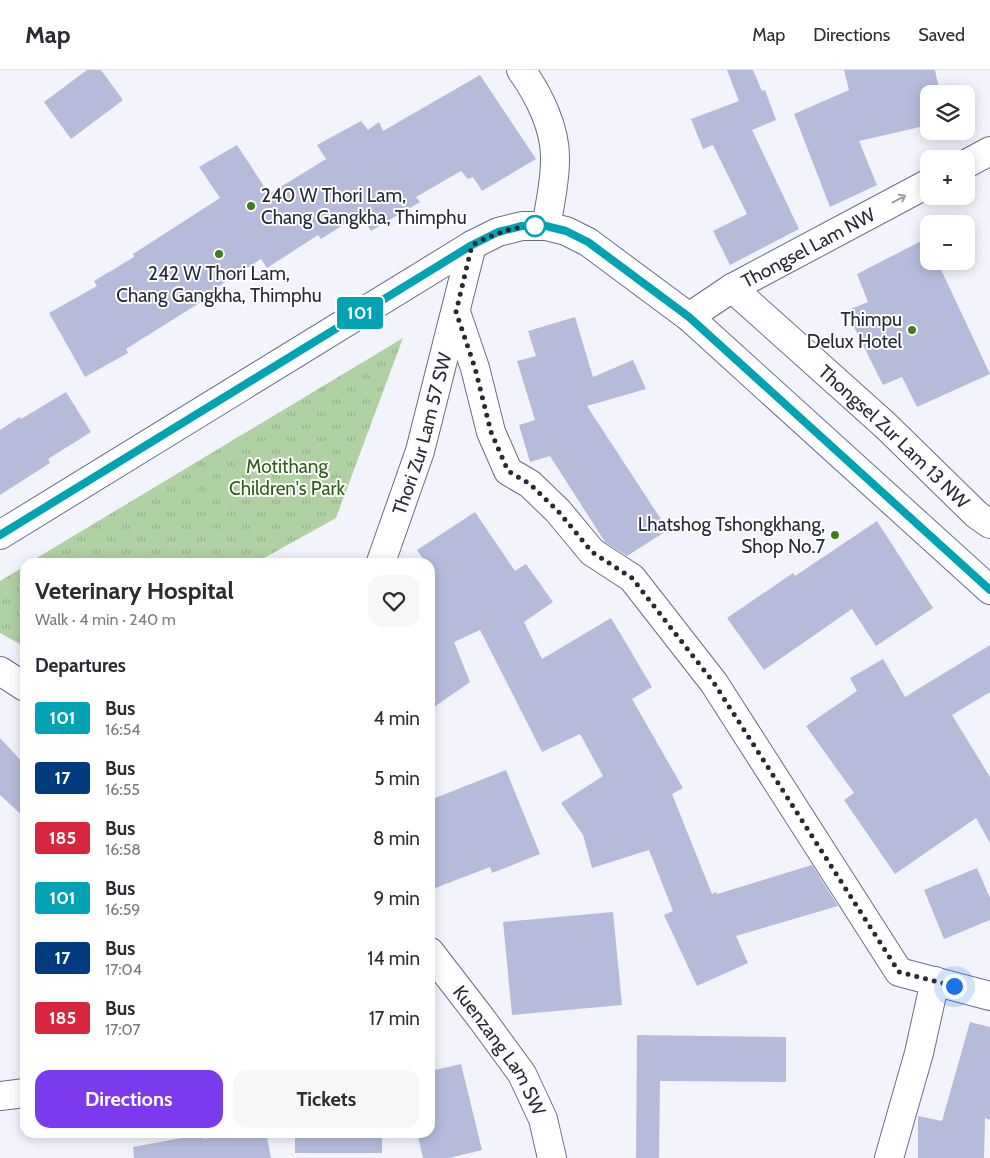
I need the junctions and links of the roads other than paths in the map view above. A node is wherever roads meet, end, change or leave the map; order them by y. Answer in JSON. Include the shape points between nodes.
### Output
{"nodes":[{"id":1,"x":521,"y":70,"type":"edge"},
{"id":2,"x":990,"y":151,"type":"edge"},
{"id":3,"x":975,"y":159,"type":"edge"},
{"id":4,"x":920,"y":189,"type":"edge"},
{"id":5,"x":546,"y":226,"type":"junction"},
{"id":6,"x":472,"y":245,"type":"junction"},
{"id":7,"x":732,"y":288,"type":"junction"},
{"id":8,"x":456,"y":312,"type":"junction"},
{"id":9,"x":689,"y":317,"type":"junction"},
{"id":10,"x":990,"y":524,"type":"edge"},
{"id":11,"x":0,"y":535,"type":"edge"},
{"id":12,"x":383,"y":558,"type":"edge"},
{"id":13,"x":990,"y":590,"type":"edge"},
{"id":14,"x":0,"y":671,"type":"edge"},
{"id":15,"x":20,"y":684,"type":"edge"},
{"id":16,"x":435,"y":958,"type":"edge"},
{"id":17,"x":935,"y":981,"type":"junction"},
{"id":18,"x":990,"y":996,"type":"edge"},
{"id":19,"x":20,"y":1094,"type":"edge"},
{"id":20,"x":0,"y":1096,"type":"edge"},
{"id":21,"x":552,"y":1158,"type":"edge"},
{"id":22,"x":889,"y":1158,"type":"edge"}],
"edges":[{"from":1,"to":5,"type":"street","via":[[536,94],[554,144],[554,175]]},
{"from":2,"to":3,"type":"street"},
{"from":7,"to":4,"type":"street","name":"Thongsel Lam NW","one_way":true},
{"from":5,"to":6,"type":"street","via":[[506,230]]},
{"from":5,"to":9,"type":"street","via":[[588,242]]},
{"from":6,"to":8,"type":"street","name":"Thori Zur Lam 57 SW"},
{"from":6,"to":11,"type":"street"},
{"from":7,"to":9,"type":"street","name":"Thongsel Lam NW"},
{"from":7,"to":10,"type":"street","name":"Thongsel Zur Lam 13 NW"},
{"from":8,"to":12,"type":"street","name":"Thori Zur Lam 57 SW","via":[[420,451]]},
{"from":8,"to":17,"type":"street","via":[[475,368],[491,432],[508,471],[530,484],[558,511],[592,552],[632,578],[714,683],[899,972]]},
{"from":9,"to":13,"type":"street"},
{"from":14,"to":15,"type":"street"},
{"from":16,"to":21,"type":"street","name":"Kuenzang Lam SW","via":[[522,1074],[543,1119]]},
{"from":17,"to":18,"type":"street"},
{"from":17,"to":22,"type":"street","via":[[919,1053]]},
{"from":19,"to":20,"type":"street"}]}
